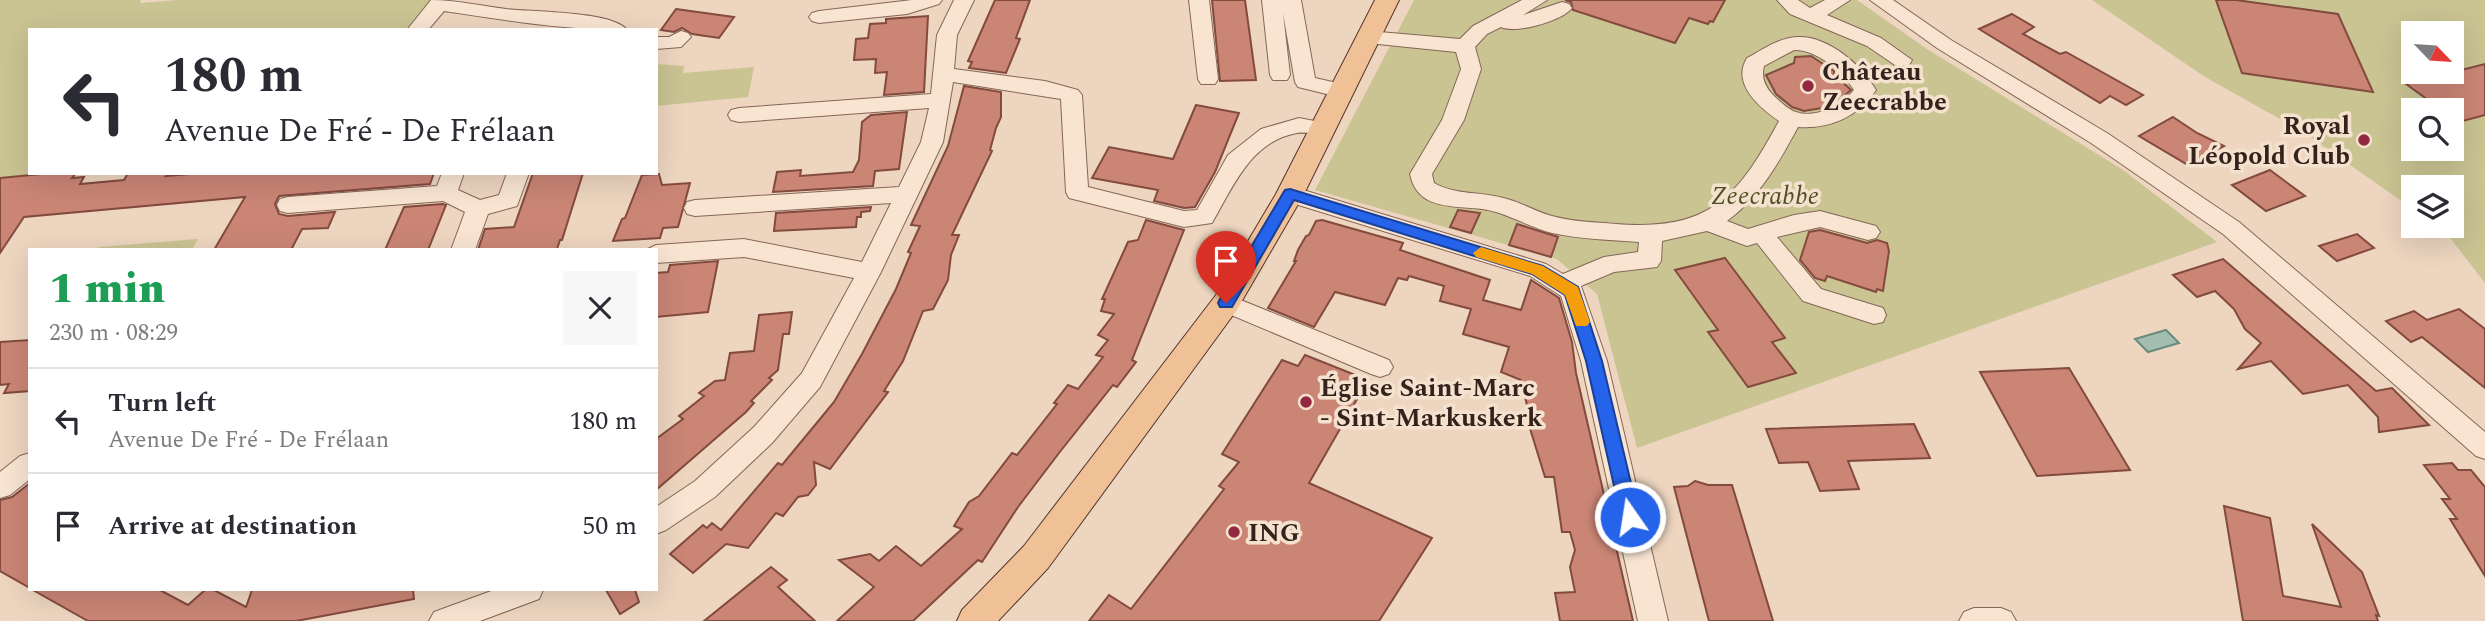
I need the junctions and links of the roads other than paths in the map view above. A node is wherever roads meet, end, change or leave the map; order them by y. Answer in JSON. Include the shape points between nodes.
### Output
{"nodes":[{"id":1,"x":932,"y":0,"type":"edge"},
{"id":2,"x":964,"y":0,"type":"edge"},
{"id":3,"x":1199,"y":0,"type":"edge"},
{"id":4,"x":1272,"y":0,"type":"edge"},
{"id":5,"x":1291,"y":0,"type":"edge"},
{"id":6,"x":1387,"y":0,"type":"edge"},
{"id":7,"x":1537,"y":0,"type":"edge"},
{"id":8,"x":1787,"y":0,"type":"edge"},
{"id":9,"x":1840,"y":0,"type":"edge"},
{"id":10,"x":1880,"y":0,"type":"edge"},
{"id":11,"x":440,"y":2,"type":"edge"},
{"id":12,"x":1562,"y":8,"type":"dead end"},
{"id":13,"x":1811,"y":15,"type":"junction"},
{"id":14,"x":820,"y":17,"type":"dead end"},
{"id":15,"x":1497,"y":22,"type":"junction"},
{"id":16,"x":419,"y":28,"type":"edge"},
{"id":17,"x":612,"y":28,"type":"edge"},
{"id":18,"x":681,"y":37,"type":"dead end"},
{"id":19,"x":1368,"y":37,"type":"junction"},
{"id":20,"x":658,"y":43,"type":"edge"},
{"id":21,"x":1465,"y":46,"type":"junction"},
{"id":22,"x":1902,"y":60,"type":"dead end"},
{"id":23,"x":943,"y":74,"type":"junction"},
{"id":24,"x":1280,"y":75,"type":"dead end"},
{"id":25,"x":1208,"y":79,"type":"dead end"},
{"id":26,"x":1343,"y":91,"type":"junction"},
{"id":27,"x":940,"y":100,"type":"junction"},
{"id":28,"x":739,"y":115,"type":"dead end"},
{"id":29,"x":1791,"y":119,"type":"junction"},
{"id":30,"x":1322,"y":129,"type":"junction"},
{"id":31,"x":517,"y":175,"type":"edge"},
{"id":32,"x":449,"y":183,"type":"edge"},
{"id":33,"x":908,"y":194,"type":"junction"},
{"id":34,"x":1290,"y":194,"type":"junction"},
{"id":35,"x":288,"y":205,"type":"dead end"},
{"id":36,"x":695,"y":208,"type":"dead end"},
{"id":37,"x":478,"y":209,"type":"junction"},
{"id":38,"x":1707,"y":222,"type":"junction"},
{"id":39,"x":1868,"y":232,"type":"dead end"},
{"id":40,"x":1762,"y":234,"type":"junction"},
{"id":41,"x":1651,"y":235,"type":"junction"},
{"id":42,"x":464,"y":248,"type":"edge"},
{"id":43,"x":658,"y":254,"type":"edge"},
{"id":44,"x":869,"y":272,"type":"junction"},
{"id":45,"x":1562,"y":285,"type":"junction"},
{"id":46,"x":1226,"y":303,"type":"junction"},
{"id":47,"x":1874,"y":315,"type":"dead end"},
{"id":48,"x":1380,"y":367,"type":"dead end"},
{"id":49,"x":2485,"y":448,"type":"edge"},
{"id":50,"x":28,"y":466,"type":"edge"},
{"id":51,"x":0,"y":487,"type":"edge"},
{"id":52,"x":658,"y":521,"type":"edge"},
{"id":53,"x":526,"y":591,"type":"edge"},
{"id":54,"x":444,"y":621,"type":"edge"},
{"id":55,"x":975,"y":621,"type":"edge"},
{"id":56,"x":1653,"y":621,"type":"edge"},
{"id":57,"x":1974,"y":621,"type":"edge"},
{"id":58,"x":2001,"y":621,"type":"edge"}],
"edges":[{"from":1,"to":14,"type":"street","via":[[907,8]]},
{"from":2,"to":23,"type":"street","via":[[947,35]]},
{"from":3,"to":25,"type":"street"},
{"from":4,"to":24,"type":"street"},
{"from":5,"to":26,"type":"street","via":[[1305,82]]},
{"from":6,"to":19,"type":"main road"},
{"from":7,"to":15,"type":"street"},
{"from":8,"to":13,"type":"street"},
{"from":9,"to":13,"type":"street"},
{"from":10,"to":49,"type":"street","via":[[2099,138],[2231,228]]},
{"from":11,"to":16,"type":"street"},
{"from":11,"to":17,"type":"street"},
{"from":12,"to":15,"type":"street","via":[[1519,23]]},
{"from":13,"to":22,"type":"street","via":[[1874,42]]},
{"from":15,"to":21,"type":"street","via":[[1480,30]]},
{"from":18,"to":20,"type":"street","via":[[674,43]]},
{"from":19,"to":21,"type":"street"},
{"from":19,"to":26,"type":"main road"},
{"from":21,"to":41,"type":"street","via":[[1471,69],[1453,120],[1421,174],[1424,187],[1441,198],[1494,203],[1551,224]]},
{"from":23,"to":27,"type":"street"},
{"from":23,"to":30,"type":"street","via":[[1071,95],[1077,192],[1184,219],[1204,217],[1236,160],[1269,134],[1299,125]]},
{"from":26,"to":30,"type":"main road"},
{"from":27,"to":28,"type":"street"},
{"from":27,"to":33,"type":"street","via":[[932,142]]},
{"from":29,"to":29,"type":"street","via":[[1829,118],[1860,99],[1863,81],[1825,53],[1798,42],[1754,63],[1751,72],[1757,91]]},
{"from":29,"to":38,"type":"street","via":[[1743,197]]},
{"from":30,"to":34,"type":"main road"},
{"from":31,"to":37,"type":"street","via":[[509,200]]},
{"from":32,"to":35,"type":"street"},
{"from":32,"to":37,"type":"street"},
{"from":33,"to":36,"type":"street"},
{"from":33,"to":44,"type":"street"},
{"from":34,"to":45,"type":"street","via":[[1538,270]]},
{"from":34,"to":46,"type":"main road"},
{"from":37,"to":42,"type":"street"},
{"from":38,"to":40,"type":"street","via":[[1747,238]]},
{"from":38,"to":41,"type":"street","via":[[1696,229]]},
{"from":39,"to":40,"type":"street","via":[[1820,219]]},
{"from":40,"to":47,"type":"street","via":[[1812,295]]},
{"from":41,"to":45,"type":"street","via":[[1651,273],[1628,260],[1593,268]]},
{"from":43,"to":44,"type":"street","via":[[744,248]]},
{"from":44,"to":52,"type":"street","via":[[811,380],[763,435],[705,489]]},
{"from":45,"to":56,"type":"street","via":[[1572,291],[1594,361]]},
{"from":46,"to":48,"type":"street"},
{"from":46,"to":55,"type":"main road","via":[[1036,557]]},
{"from":50,"to":51,"type":"street"},
{"from":53,"to":54,"type":"street"},
{"from":57,"to":58,"type":"street"}]}
